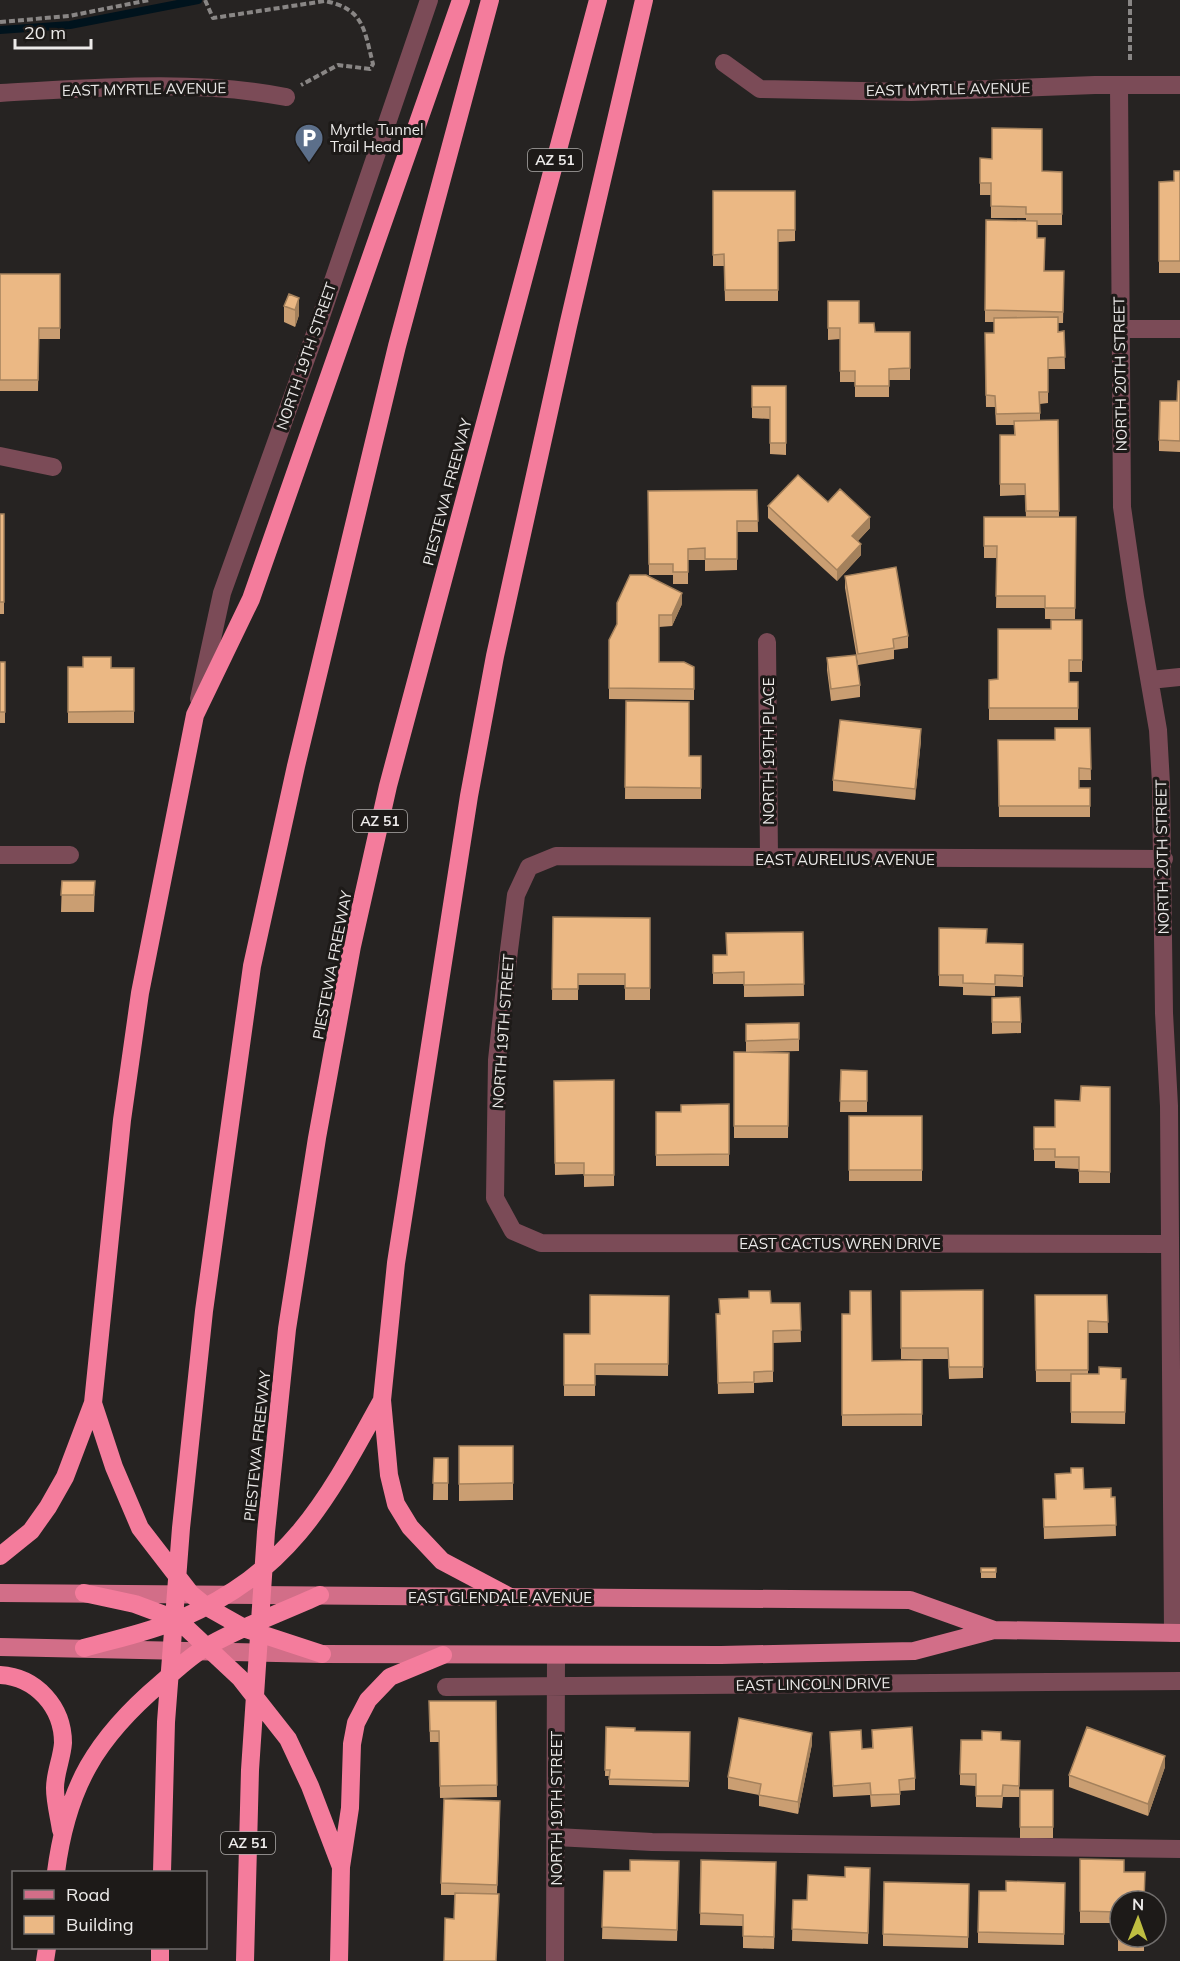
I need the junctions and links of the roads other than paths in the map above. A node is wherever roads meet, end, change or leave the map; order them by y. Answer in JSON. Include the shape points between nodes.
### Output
{"nodes":[{"id":1,"x":429,"y":0,"type":"edge"},
{"id":2,"x":461,"y":0,"type":"edge"},
{"id":3,"x":490,"y":0,"type":"edge"},
{"id":4,"x":598,"y":0,"type":"edge"},
{"id":5,"x":644,"y":0,"type":"edge"},
{"id":6,"x":724,"y":63,"type":"dead end"},
{"id":7,"x":1125,"y":85,"type":"junction"},
{"id":8,"x":1180,"y":85,"type":"edge"},
{"id":9,"x":0,"y":93,"type":"edge"},
{"id":10,"x":286,"y":97,"type":"road end"},
{"id":11,"x":1120,"y":329,"type":"junction"},
{"id":12,"x":1180,"y":329,"type":"edge"},
{"id":13,"x":0,"y":456,"type":"edge"},
{"id":14,"x":53,"y":467,"type":"dead end"},
{"id":15,"x":767,"y":642,"type":"dead end"},
{"id":16,"x":1180,"y":677,"type":"edge"},
{"id":17,"x":1150,"y":680,"type":"junction"},
{"id":18,"x":195,"y":715,"type":"junction"},
{"id":19,"x":0,"y":855,"type":"edge"},
{"id":20,"x":70,"y":855,"type":"dead end"},
{"id":21,"x":769,"y":859,"type":"junction"},
{"id":22,"x":1164,"y":859,"type":"junction"},
{"id":23,"x":529,"y":867,"type":"joint"},
{"id":24,"x":1175,"y":1106,"type":"edge"},
{"id":25,"x":513,"y":1231,"type":"joint"},
{"id":26,"x":1169,"y":1244,"type":"junction"},
{"id":27,"x":382,"y":1400,"type":"junction"},
{"id":28,"x":93,"y":1403,"type":"junction"},
{"id":29,"x":0,"y":1556,"type":"edge"},
{"id":30,"x":0,"y":1593,"type":"edge"},
{"id":31,"x":84,"y":1593,"type":"junction"},
{"id":32,"x":232,"y":1593,"type":"junction"},
{"id":33,"x":191,"y":1594,"type":"junction"},
{"id":34,"x":320,"y":1595,"type":"junction"},
{"id":35,"x":510,"y":1596,"type":"junction"},
{"id":36,"x":207,"y":1607,"type":"junction"},
{"id":37,"x":178,"y":1620,"type":"junction"},
{"id":38,"x":246,"y":1629,"type":"junction"},
{"id":39,"x":994,"y":1630,"type":"junction"},
{"id":40,"x":1177,"y":1633,"type":"edge"},
{"id":41,"x":0,"y":1647,"type":"edge"},
{"id":42,"x":84,"y":1648,"type":"junction"},
{"id":43,"x":206,"y":1649,"type":"junction"},
{"id":44,"x":321,"y":1654,"type":"junction"},
{"id":45,"x":443,"y":1655,"type":"junction"},
{"id":46,"x":556,"y":1656,"type":"junction"},
{"id":47,"x":0,"y":1675,"type":"edge"},
{"id":48,"x":1180,"y":1681,"type":"edge"},
{"id":49,"x":446,"y":1687,"type":"dead end"},
{"id":50,"x":556,"y":1687,"type":"junction"},
{"id":51,"x":61,"y":1832,"type":"junction"},
{"id":52,"x":556,"y":1837,"type":"junction"},
{"id":53,"x":1180,"y":1849,"type":"edge"},
{"id":54,"x":341,"y":1867,"type":"junction"},
{"id":55,"x":56,"y":1871,"type":"edge"},
{"id":56,"x":162,"y":1871,"type":"edge"},
{"id":57,"x":245,"y":1961,"type":"edge"},
{"id":58,"x":339,"y":1961,"type":"edge"},
{"id":59,"x":555,"y":1961,"type":"edge"}],
"edges":[{"from":1,"to":18,"type":"street","name":"NORTH 19TH STREET","via":[[222,593]]},
{"from":2,"to":18,"type":"highway","via":[[251,599]]},
{"from":3,"to":56,"type":"highway","via":[[397,346],[252,966],[204,1311],[181,1528],[166,1722]]},
{"from":4,"to":57,"type":"highway","name":"PIESTEWA FREEWAY","number":"AZ 51","via":[[388,786],[352,946],[316,1137],[287,1329],[266,1532],[250,1770]]},
{"from":5,"to":27,"type":"highway","via":[[495,656],[469,796],[396,1263]]},
{"from":6,"to":7,"type":"street","name":"EAST MYRTLE AVENUE","via":[[760,89],[911,92]]},
{"from":7,"to":8,"type":"street","name":"EAST MYRTLE AVENUE"},
{"from":7,"to":11,"type":"street","name":"NORTH 20TH STREET"},
{"from":9,"to":10,"type":"street","name":"EAST MYRTLE AVENUE","via":[[90,88],[242,88]]},
{"from":11,"to":12,"type":"street"},
{"from":11,"to":17,"type":"street","name":"NORTH 20TH STREET","via":[[1122,507]]},
{"from":13,"to":14,"type":"street"},
{"from":15,"to":21,"type":"street","name":"NORTH 19TH PLACE"},
{"from":16,"to":17,"type":"street"},
{"from":17,"to":22,"type":"street","name":"NORTH 20TH STREET","via":[[1158,729]]},
{"from":18,"to":28,"type":"highway","via":[[140,993],[122,1120]]},
{"from":19,"to":20,"type":"street"},
{"from":21,"to":22,"type":"street","name":"EAST AURELIUS AVENUE"},
{"from":21,"to":23,"type":"street","name":"EAST AURELIUS AVENUE","via":[[556,856]]},
{"from":22,"to":24,"type":"street","name":"NORTH 20TH STREET","via":[[1164,1013]]},
{"from":23,"to":25,"type":"street","name":"NORTH 19TH STREET","via":[[516,895],[497,1060],[495,1198]]},
{"from":24,"to":26,"type":"street","name":"NORTH 20TH STREET"},
{"from":25,"to":26,"type":"street","name":"EAST CACTUS WREN DRIVE","via":[[541,1243]]},
{"from":26,"to":40,"type":"street","name":"NORTH 20TH STREET"},
{"from":27,"to":32,"type":"highway","via":[[334,1487],[312,1518],[270,1563]]},
{"from":27,"to":35,"type":"highway","via":[[389,1475],[396,1504],[410,1527],[442,1561]]},
{"from":28,"to":29,"type":"highway","via":[[65,1477],[48,1507],[31,1531]]},
{"from":28,"to":33,"type":"highway","via":[[140,1528]]},
{"from":30,"to":31,"type":"main road","name":"EAST GLENDALE AVENUE"},
{"from":31,"to":33,"type":"main road","name":"EAST GLENDALE AVENUE"},
{"from":31,"to":37,"type":"highway","via":[[135,1604]]},
{"from":32,"to":33,"type":"main road","name":"EAST GLENDALE AVENUE"},
{"from":32,"to":34,"type":"main road","name":"EAST GLENDALE AVENUE"},
{"from":32,"to":36,"type":"highway"},
{"from":33,"to":36,"type":"highway"},
{"from":34,"to":35,"type":"main road","name":"EAST GLENDALE AVENUE"},
{"from":34,"to":38,"type":"highway"},
{"from":35,"to":39,"type":"main road","name":"EAST GLENDALE AVENUE","via":[[910,1600]]},
{"from":36,"to":37,"type":"highway"},
{"from":36,"to":38,"type":"highway"},
{"from":37,"to":42,"type":"highway"},
{"from":37,"to":43,"type":"highway"},
{"from":38,"to":43,"type":"highway"},
{"from":38,"to":44,"type":"highway"},
{"from":39,"to":40,"type":"main road","name":"EAST GLENDALE AVENUE"},
{"from":39,"to":46,"type":"main road","name":"EAST GLENDALE AVENUE","via":[[914,1652]]},
{"from":41,"to":42,"type":"main road","name":"EAST GLENDALE AVENUE"},
{"from":42,"to":43,"type":"main road","name":"EAST GLENDALE AVENUE"},
{"from":43,"to":44,"type":"main road","name":"EAST GLENDALE AVENUE"},
{"from":43,"to":51,"type":"highway","via":[[147,1695],[111,1730],[80,1783]]},
{"from":43,"to":54,"type":"highway","via":[[240,1678],[288,1739]]},
{"from":44,"to":45,"type":"main road","name":"EAST GLENDALE AVENUE"},
{"from":45,"to":46,"type":"main road","name":"EAST GLENDALE AVENUE"},
{"from":45,"to":54,"type":"highway","via":[[390,1677],[368,1700],[352,1744],[350,1808]]},
{"from":46,"to":50,"type":"street","name":"NORTH 19TH STREET"},
{"from":47,"to":51,"type":"highway","via":[[23,1680],[49,1698],[61,1727],[63,1744],[55,1788]]},
{"from":48,"to":50,"type":"street","name":"EAST LINCOLN DRIVE"},
{"from":49,"to":50,"type":"street","name":"EAST LINCOLN DRIVE"},
{"from":50,"to":52,"type":"street","name":"NORTH 19TH STREET"},
{"from":51,"to":55,"type":"highway"},
{"from":52,"to":53,"type":"street","via":[[652,1842]]},
{"from":52,"to":59,"type":"street","name":"NORTH 19TH STREET"},
{"from":54,"to":58,"type":"highway"}]}
